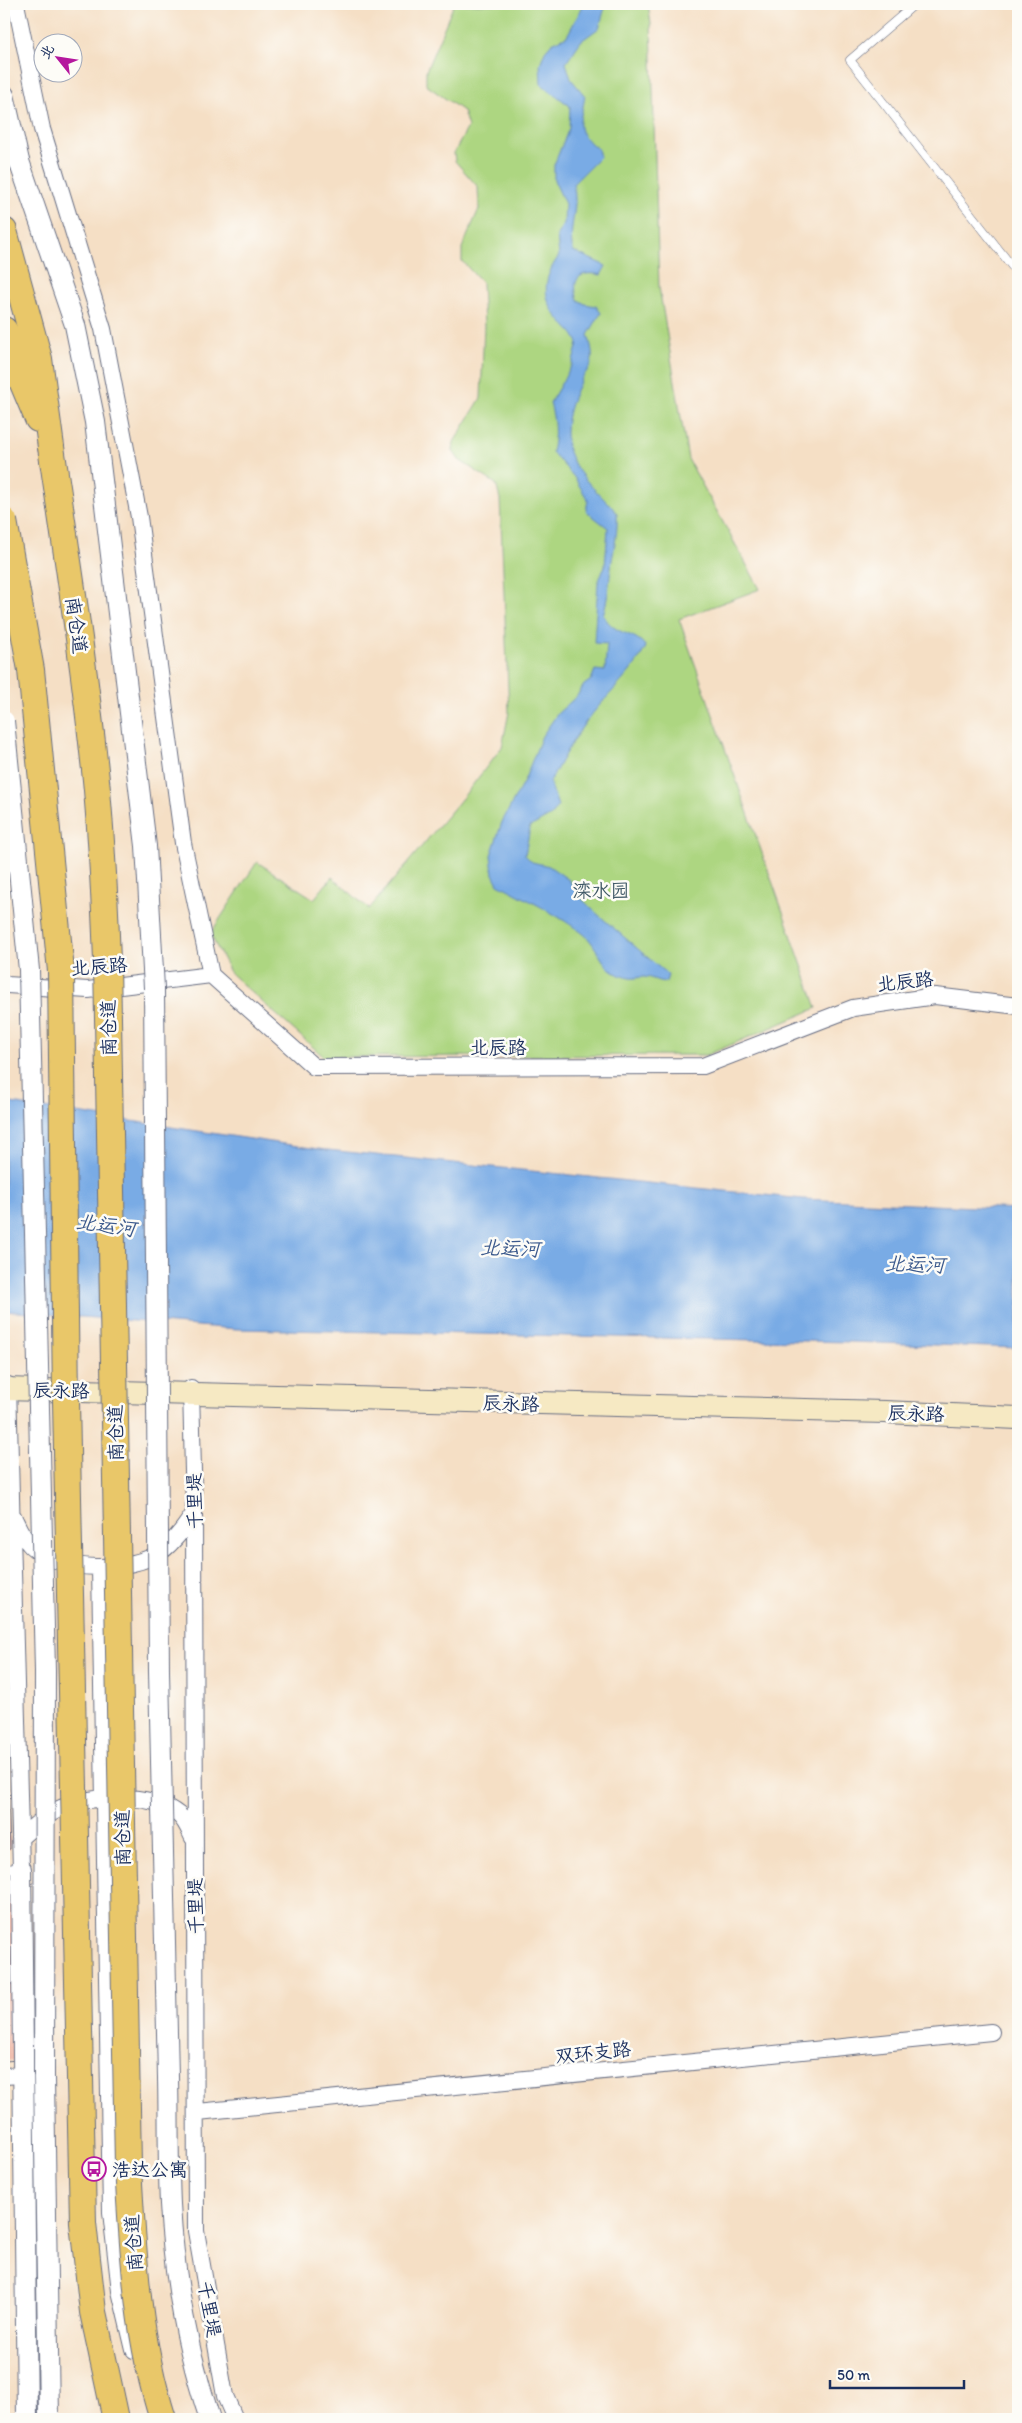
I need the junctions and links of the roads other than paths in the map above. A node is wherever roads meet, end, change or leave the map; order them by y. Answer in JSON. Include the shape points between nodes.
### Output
{"nodes":[{"id":1,"x":16,"y":4,"type":"edge"},
{"id":2,"x":915,"y":4,"type":"edge"},
{"id":3,"x":4,"y":95,"type":"edge"},
{"id":4,"x":4,"y":231,"type":"edge"},
{"id":5,"x":1018,"y":274,"type":"edge"},
{"id":6,"x":4,"y":330,"type":"edge"},
{"id":7,"x":51,"y":447,"type":"junction"},
{"id":8,"x":4,"y":521,"type":"edge"},
{"id":9,"x":4,"y":721,"type":"edge"},
{"id":10,"x":211,"y":975,"type":"junction"},
{"id":11,"x":4,"y":983,"type":"edge"},
{"id":12,"x":1018,"y":1006,"type":"edge"},
{"id":13,"x":191,"y":1390,"type":"junction"},
{"id":14,"x":6,"y":1392,"type":"edge"},
{"id":15,"x":1018,"y":1409,"type":"edge"},
{"id":16,"x":1018,"y":1418,"type":"edge"},
{"id":17,"x":11,"y":1512,"type":"junction"},
{"id":18,"x":194,"y":1513,"type":"junction"},
{"id":19,"x":100,"y":1567,"type":"junction"},
{"id":20,"x":105,"y":1798,"type":"junction"},
{"id":21,"x":20,"y":1838,"type":"junction"},
{"id":22,"x":194,"y":1840,"type":"junction"},
{"id":23,"x":12,"y":1869,"type":"edge"},
{"id":24,"x":991,"y":2032,"type":"dead end"},
{"id":25,"x":13,"y":2075,"type":"edge"},
{"id":26,"x":198,"y":2112,"type":"junction"},
{"id":27,"x":27,"y":2419,"type":"edge"},
{"id":28,"x":49,"y":2419,"type":"edge"},
{"id":29,"x":116,"y":2419,"type":"edge"},
{"id":30,"x":151,"y":2419,"type":"edge"},
{"id":31,"x":163,"y":2419,"type":"edge"},
{"id":32,"x":210,"y":2419,"type":"edge"},
{"id":33,"x":235,"y":2419,"type":"edge"}],
"edges":[{"from":1,"to":10,"type":"street","via":[[42,129],[104,329],[139,517],[182,843]]},
{"from":2,"to":5,"type":"lane","via":[[850,60]]},
{"from":3,"to":32,"type":"street","name":"千里堤","bridge":true,"via":[[20,161],[75,325],[95,422],[146,846],[154,988],[159,1642],[170,2204],[189,2340]]},
{"from":4,"to":7,"type":"highway","name":"南仓道","via":[[39,359]]},
{"from":6,"to":7,"type":"highway","via":[[14,362]]},
{"from":7,"to":31,"type":"highway","name":"南仓道","bridge":true,"via":[[97,790],[103,874],[128,2167],[140,2316],[156,2400]]},
{"from":8,"to":29,"type":"highway","bridge":true,"via":[[31,670],[61,971],[84,2223],[93,2312]]},
{"from":9,"to":28,"type":"street","bridge":true,"via":[[29,970],[45,1671],[44,2076]]},
{"from":10,"to":11,"type":"street","name":"北辰路","via":[[88,990]]},
{"from":10,"to":12,"type":"street","name":"北辰路","via":[[314,1067],[703,1066],[853,1008],[936,996]]},
{"from":13,"to":14,"type":"main road","name":"辰永路"},
{"from":13,"to":15,"type":"main road","name":"辰永路"},
{"from":13,"to":16,"type":"main road","name":"辰永路"},
{"from":13,"to":18,"type":"street","name":"千里堤"},
{"from":14,"to":17,"type":"street"},
{"from":17,"to":19,"type":"street","via":[[32,1547],[65,1563]]},
{"from":17,"to":21,"type":"street"},
{"from":18,"to":19,"type":"street","via":[[181,1533],[162,1551],[144,1561]]},
{"from":18,"to":22,"type":"street","name":"千里堤"},
{"from":19,"to":20,"type":"street"},
{"from":20,"to":21,"type":"street","via":[[71,1804],[56,1811]]},
{"from":20,"to":22,"type":"street","via":[[162,1806],[179,1814]]},
{"from":20,"to":30,"type":"street","via":[[111,2212],[120,2290]]},
{"from":21,"to":23,"type":"street"},
{"from":22,"to":26,"type":"street","name":"千里堤"},
{"from":23,"to":25,"type":"street"},
{"from":24,"to":26,"type":"street","name":"双环支路"},
{"from":25,"to":27,"type":"street"},
{"from":26,"to":33,"type":"street","name":"千里堤","via":[[196,2231],[225,2396]]}]}
